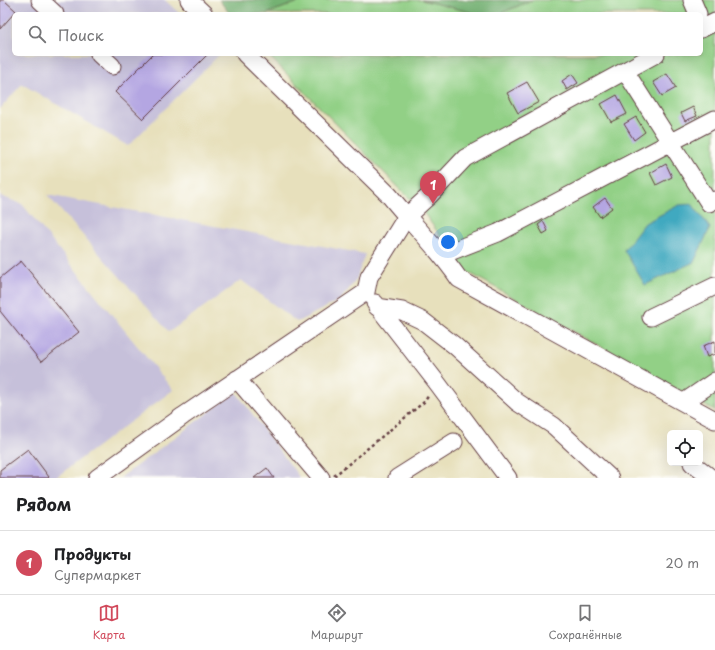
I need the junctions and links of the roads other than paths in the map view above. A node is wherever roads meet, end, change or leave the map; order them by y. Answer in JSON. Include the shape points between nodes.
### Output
{"nodes":[{"id":1,"x":189,"y":0,"type":"edge"},
{"id":2,"x":692,"y":0,"type":"edge"},
{"id":3,"x":202,"y":12,"type":"edge"},
{"id":4,"x":698,"y":12,"type":"edge"},
{"id":5,"x":101,"y":56,"type":"edge"},
{"id":6,"x":247,"y":56,"type":"edge"},
{"id":7,"x":652,"y":56,"type":"edge"},
{"id":8,"x":112,"y":66,"type":"dead end"},
{"id":9,"x":625,"y":71,"type":"junction"},
{"id":10,"x":715,"y":119,"type":"edge"},
{"id":11,"x":670,"y":142,"type":"junction"},
{"id":12,"x":715,"y":200,"type":"edge"},
{"id":13,"x":406,"y":216,"type":"junction"},
{"id":14,"x":442,"y":255,"type":"junction"},
{"id":15,"x":715,"y":286,"type":"edge"},
{"id":16,"x":366,"y":292,"type":"junction"},
{"id":17,"x":377,"y":307,"type":"junction"},
{"id":18,"x":650,"y":317,"type":"dead end"},
{"id":19,"x":237,"y":379,"type":"junction"},
{"id":20,"x":715,"y":381,"type":"edge"},
{"id":21,"x":684,"y":402,"type":"junction"},
{"id":22,"x":715,"y":420,"type":"edge"},
{"id":23,"x":454,"y":442,"type":"dead end"},
{"id":24,"x":696,"y":466,"type":"edge"},
{"id":25,"x":97,"y":478,"type":"edge"},
{"id":26,"x":321,"y":478,"type":"edge"},
{"id":27,"x":397,"y":478,"type":"edge"},
{"id":28,"x":508,"y":478,"type":"edge"},
{"id":29,"x":610,"y":478,"type":"edge"},
{"id":30,"x":711,"y":478,"type":"edge"}],
"edges":[{"from":1,"to":3,"type":"street"},
{"from":2,"to":4,"type":"street"},
{"from":5,"to":8,"type":"street"},
{"from":6,"to":13,"type":"street","via":[[390,196]]},
{"from":7,"to":9,"type":"street"},
{"from":9,"to":11,"type":"street"},
{"from":9,"to":13,"type":"street","via":[[465,158]]},
{"from":10,"to":11,"type":"street"},
{"from":11,"to":12,"type":"street","via":[[708,204]]},
{"from":11,"to":14,"type":"street","via":[[498,233]]},
{"from":13,"to":14,"type":"street"},
{"from":13,"to":16,"type":"street","via":[[369,277]]},
{"from":14,"to":21,"type":"street","via":[[459,279]]},
{"from":15,"to":18,"type":"street"},
{"from":16,"to":17,"type":"street"},
{"from":16,"to":19,"type":"street"},
{"from":17,"to":28,"type":"street"},
{"from":17,"to":29,"type":"street","via":[[402,311],[423,321],[454,345],[517,402],[554,426]]},
{"from":19,"to":25,"type":"street"},
{"from":19,"to":26,"type":"street"},
{"from":20,"to":21,"type":"street"},
{"from":21,"to":22,"type":"street"},
{"from":23,"to":27,"type":"street"},
{"from":24,"to":30,"type":"street"}]}
